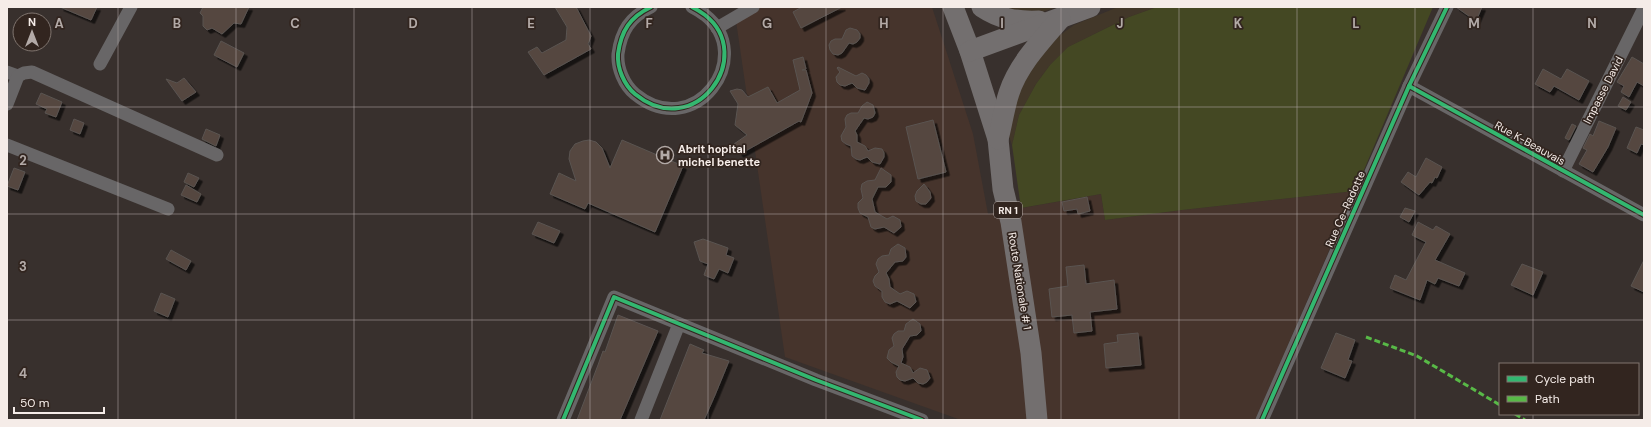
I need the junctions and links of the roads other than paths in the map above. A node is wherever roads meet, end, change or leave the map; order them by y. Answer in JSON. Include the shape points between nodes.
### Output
{"nodes":[{"id":1,"x":131,"y":7,"type":"edge"},
{"id":2,"x":692,"y":7,"type":"edge"},
{"id":3,"x":753,"y":7,"type":"edge"},
{"id":4,"x":953,"y":7,"type":"edge"},
{"id":5,"x":982,"y":7,"type":"edge"},
{"id":6,"x":1090,"y":7,"type":"edge"},
{"id":7,"x":1447,"y":7,"type":"edge"},
{"id":8,"x":1644,"y":8,"type":"edge"},
{"id":9,"x":642,"y":9,"type":"edge"},
{"id":10,"x":1060,"y":19,"type":"junction"},
{"id":11,"x":717,"y":28,"type":"junction"},
{"id":12,"x":970,"y":51,"type":"junction"},
{"id":13,"x":100,"y":64,"type":"dead end"},
{"id":14,"x":13,"y":74,"type":"edge"},
{"id":15,"x":1418,"y":91,"type":"junction"},
{"id":16,"x":7,"y":104,"type":"edge"},
{"id":17,"x":998,"y":139,"type":"junction"},
{"id":18,"x":7,"y":145,"type":"edge"},
{"id":19,"x":217,"y":155,"type":"dead end"},
{"id":20,"x":1563,"y":171,"type":"junction"},
{"id":21,"x":168,"y":209,"type":"dead end"},
{"id":22,"x":1644,"y":215,"type":"edge"},
{"id":23,"x":679,"y":324,"type":"junction"},
{"id":24,"x":563,"y":420,"type":"edge"},
{"id":25,"x":641,"y":420,"type":"edge"},
{"id":26,"x":922,"y":420,"type":"edge"},
{"id":27,"x":1037,"y":420,"type":"edge"},
{"id":28,"x":1262,"y":420,"type":"edge"}],
"edges":[{"from":1,"to":13,"type":"street"},
{"from":2,"to":11,"type":"street","via":[[705,15]]},
{"from":3,"to":11,"type":"street"},
{"from":4,"to":12,"type":"main road","name":"Route Nationale # 1","number":"RN 1"},
{"from":5,"to":10,"type":"main road","via":[[1001,18],[1014,21]]},
{"from":6,"to":10,"type":"main road"},
{"from":7,"to":15,"type":"street","name":"Rue Ce-Radotte"},
{"from":8,"to":20,"type":"street","name":"Impasse David"},
{"from":9,"to":11,"type":"street","via":[[627,25],[619,41],[621,76],[631,91],[644,102],[661,108],[690,105],[710,92],[719,78],[724,61],[723,44]]},
{"from":10,"to":12,"type":"main road"},
{"from":10,"to":17,"type":"main road","via":[[1030,54],[1016,78],[1009,92]]},
{"from":12,"to":17,"type":"main road","name":"Route Nationale # 1","number":"RN 1"},
{"from":14,"to":16,"type":"street"},
{"from":14,"to":19,"type":"street","via":[[32,72]]},
{"from":15,"to":20,"type":"street","name":"Rue K-Beauvais"},
{"from":15,"to":28,"type":"street","name":"Rue Ce-Radotte"},
{"from":17,"to":27,"type":"main road","name":"Route Nationale # 1","number":"RN 1","via":[[1003,189],[1011,222],[1031,353]]},
{"from":18,"to":21,"type":"street"},
{"from":20,"to":22,"type":"street","name":"Rue K-Beauvais"},
{"from":23,"to":24,"type":"street","via":[[614,297]]},
{"from":23,"to":25,"type":"street"},
{"from":23,"to":26,"type":"street"}]}
